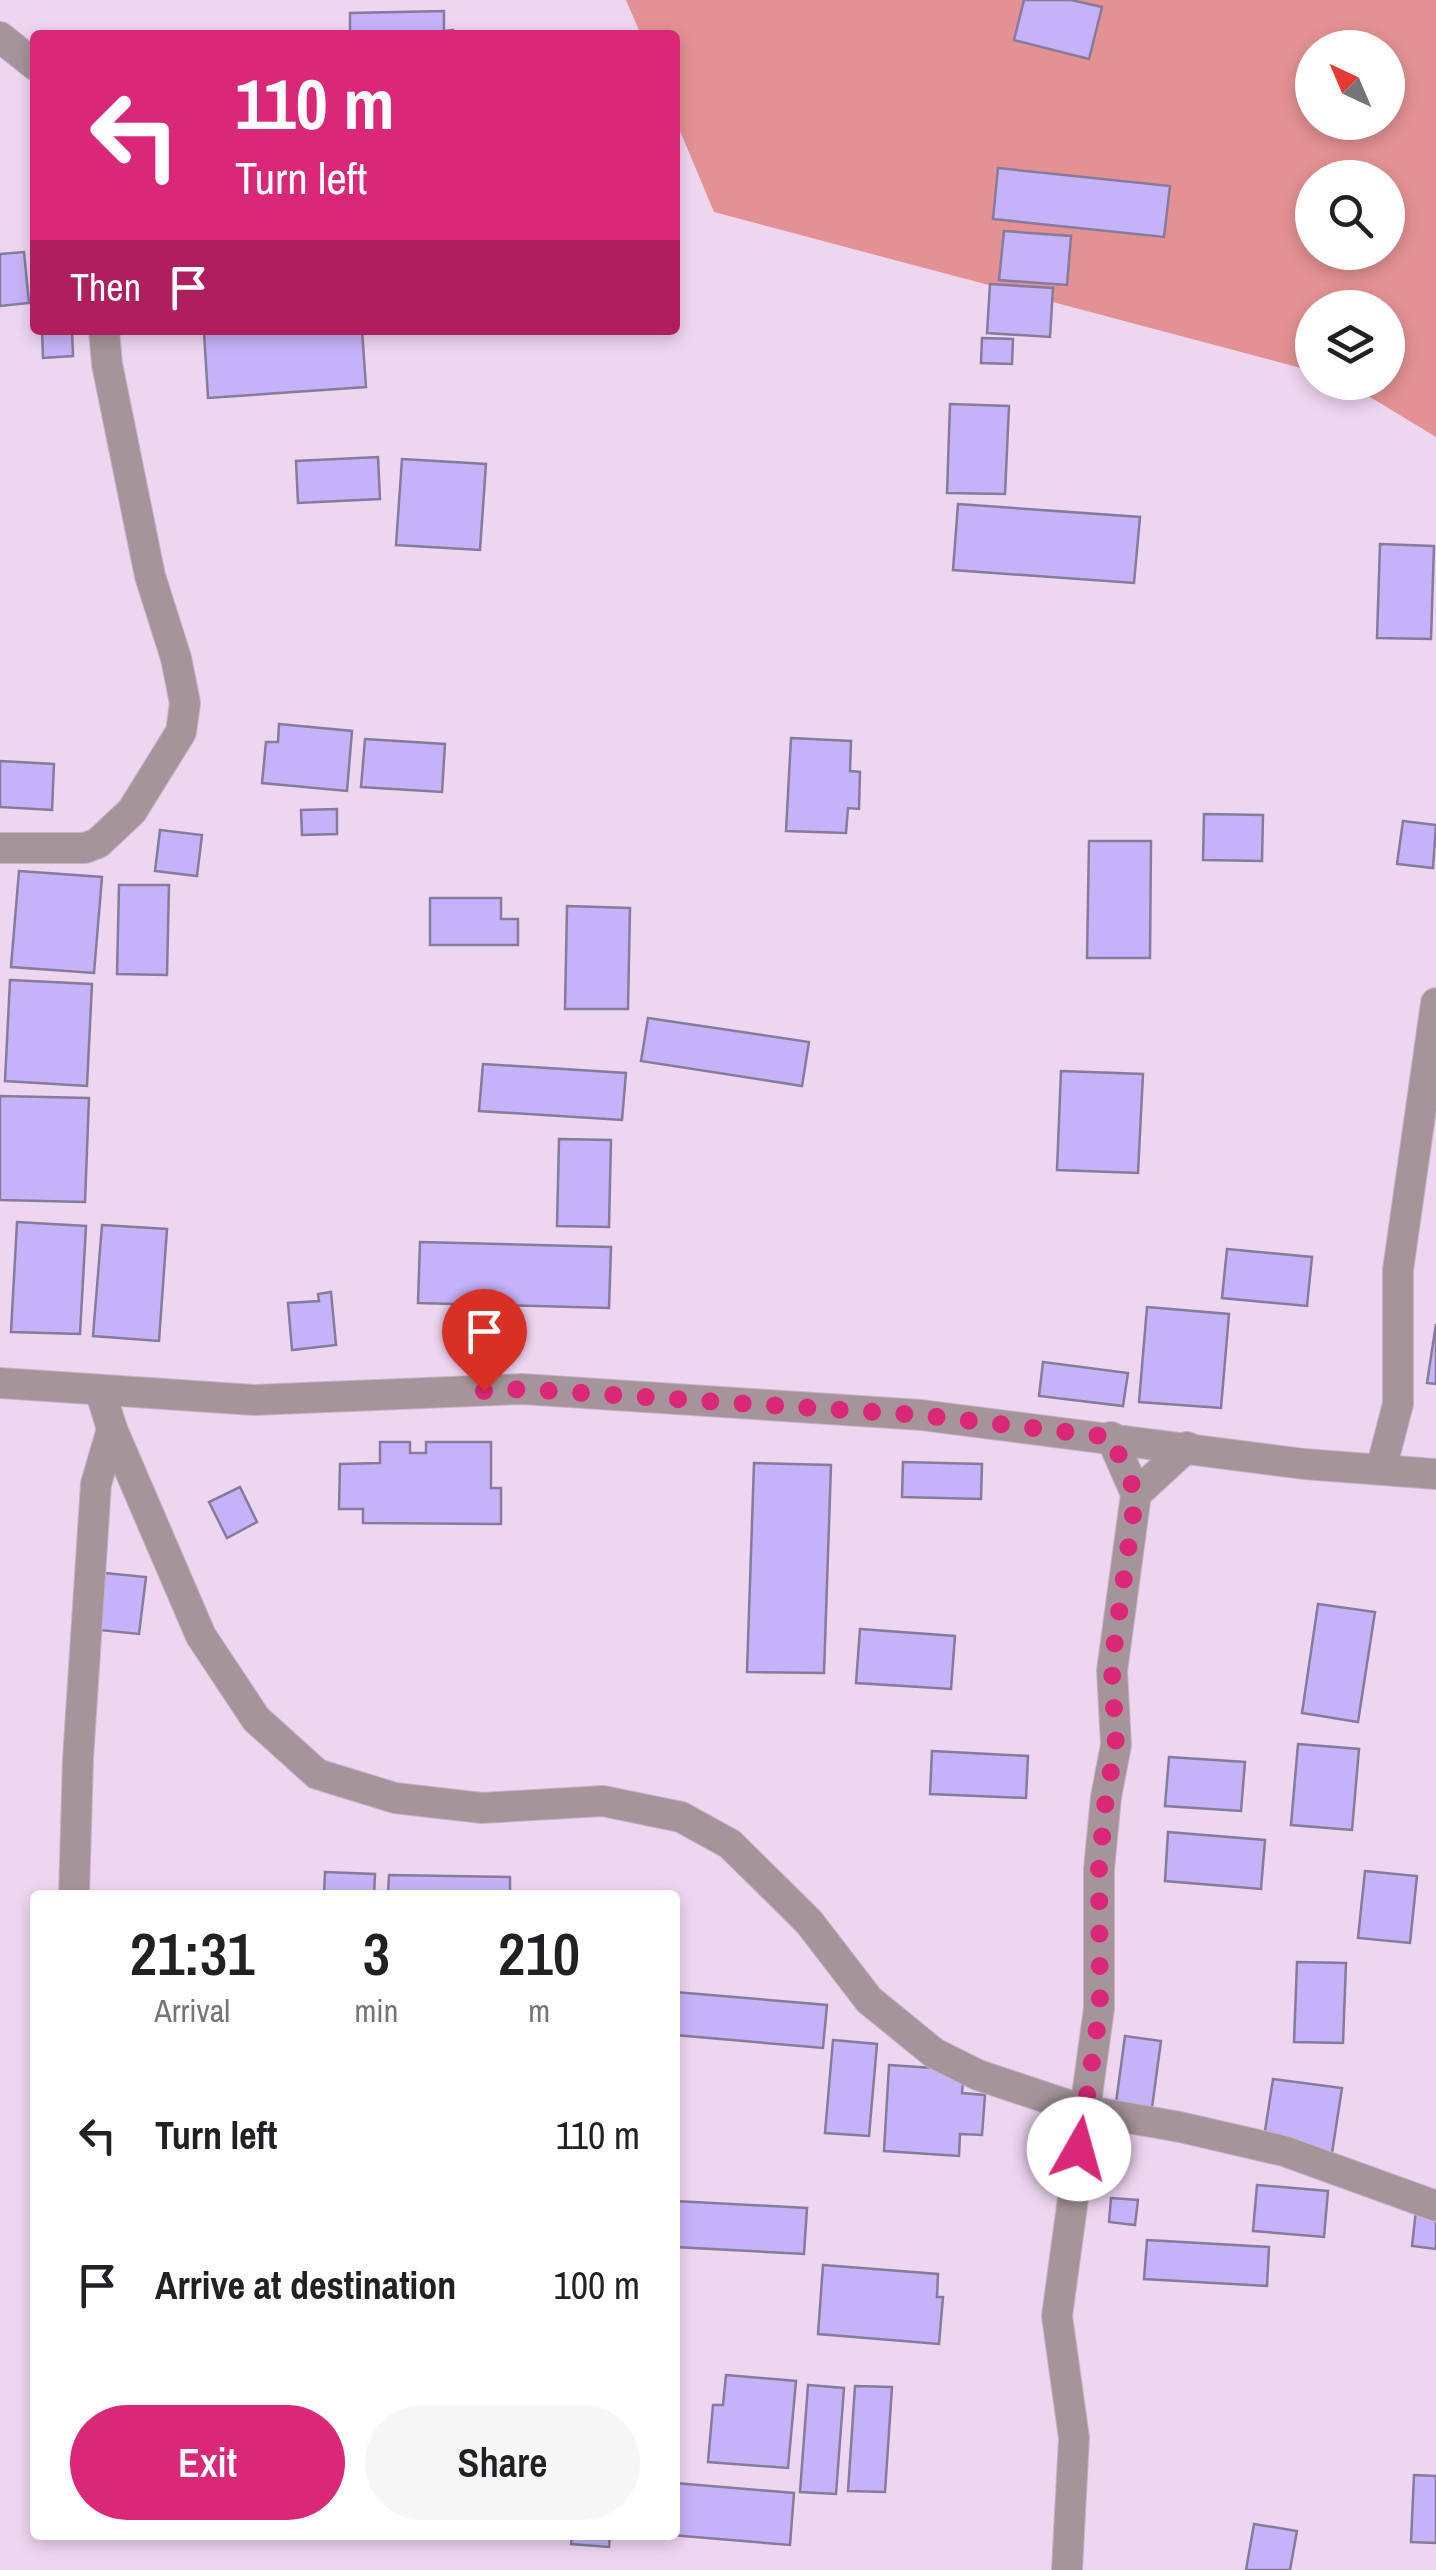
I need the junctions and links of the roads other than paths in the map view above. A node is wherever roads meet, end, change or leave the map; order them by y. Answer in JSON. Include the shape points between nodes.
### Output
{"nodes":[{"id":1,"x":0,"y":37,"type":"edge"},
{"id":2,"x":30,"y":61,"type":"edge"},
{"id":3,"x":105,"y":335,"type":"edge"},
{"id":4,"x":0,"y":848,"type":"edge"},
{"id":5,"x":1436,"y":1003,"type":"edge"},
{"id":6,"x":0,"y":1383,"type":"edge"},
{"id":7,"x":100,"y":1390,"type":"junction"},
{"id":8,"x":112,"y":1429,"type":"junction"},
{"id":9,"x":1111,"y":1437,"type":"junction"},
{"id":10,"x":1187,"y":1448,"type":"junction"},
{"id":11,"x":1382,"y":1468,"type":"junction"},
{"id":12,"x":1436,"y":1474,"type":"edge"},
{"id":13,"x":1136,"y":1494,"type":"junction"},
{"id":14,"x":74,"y":1890,"type":"edge"},
{"id":15,"x":1084,"y":2110,"type":"junction"},
{"id":16,"x":1436,"y":2206,"type":"edge"},
{"id":17,"x":1068,"y":2570,"type":"edge"}],
"edges":[{"from":1,"to":2,"type":"street"},
{"from":3,"to":4,"type":"street","via":[[150,576],[185,704],[181,732],[132,811],[98,843]]},
{"from":5,"to":11,"type":"street","via":[[1398,1270],[1398,1404]]},
{"from":6,"to":7,"type":"street"},
{"from":7,"to":8,"type":"street"},
{"from":7,"to":9,"type":"street","via":[[254,1400],[522,1389],[921,1415]]},
{"from":8,"to":14,"type":"street","via":[[96,1484]]},
{"from":8,"to":15,"type":"street","via":[[201,1636],[256,1719],[317,1774],[395,1798],[482,1808],[602,1801],[681,1817],[730,1844],[809,1922],[869,2000],[934,2052],[978,2075]]},
{"from":9,"to":10,"type":"street"},
{"from":9,"to":13,"type":"street"},
{"from":10,"to":11,"type":"street"},
{"from":10,"to":13,"type":"street"},
{"from":11,"to":12,"type":"street"},
{"from":13,"to":15,"type":"street","via":[[1113,1656],[1116,1745],[1099,1869],[1100,2008]]},
{"from":15,"to":16,"type":"street","via":[[1284,2152]]},
{"from":15,"to":17,"type":"street","via":[[1057,2316],[1074,2438]]}]}
